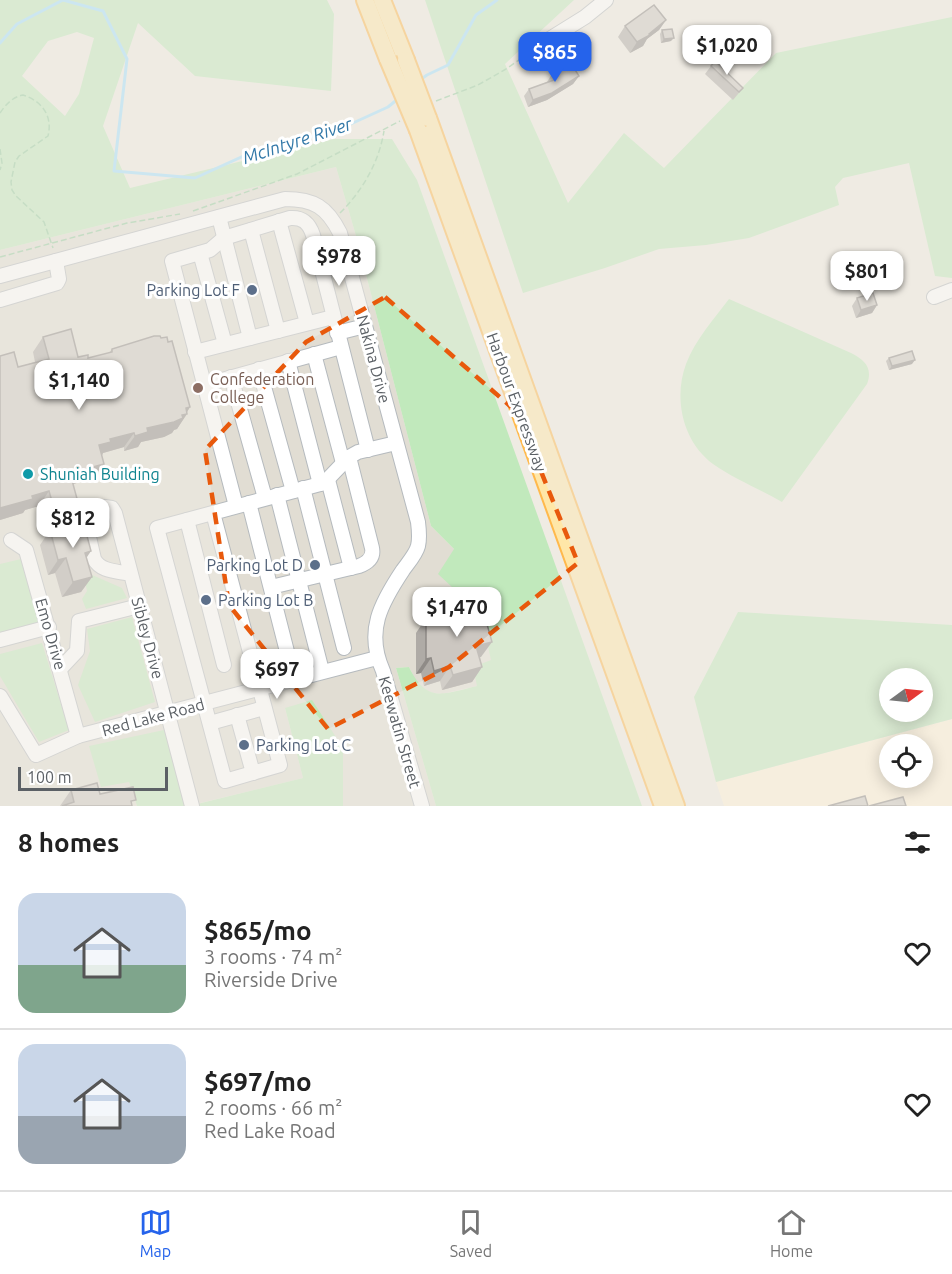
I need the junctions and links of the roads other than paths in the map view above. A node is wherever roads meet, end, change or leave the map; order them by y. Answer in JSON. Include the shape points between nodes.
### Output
{"nodes":[{"id":1,"x":364,"y":0,"type":"edge"},
{"id":2,"x":382,"y":0,"type":"edge"},
{"id":3,"x":606,"y":0,"type":"edge"},
{"id":4,"x":540,"y":45,"type":"road end"},
{"id":5,"x":426,"y":117,"type":"junction"},
{"id":6,"x":219,"y":217,"type":"junction"},
{"id":7,"x":279,"y":221,"type":"junction"},
{"id":8,"x":251,"y":230,"type":"junction"},
{"id":9,"x":224,"y":238,"type":"junction"},
{"id":10,"x":200,"y":253,"type":"junction"},
{"id":11,"x":56,"y":261,"type":"junction"},
{"id":12,"x":0,"y":276,"type":"edge"},
{"id":13,"x":952,"y":290,"type":"edge"},
{"id":14,"x":934,"y":297,"type":"dead end"},
{"id":15,"x":0,"y":300,"type":"edge"},
{"id":16,"x":333,"y":317,"type":"junction"},
{"id":17,"x":307,"y":323,"type":"junction"},
{"id":18,"x":365,"y":326,"type":"junction"},
{"id":19,"x":278,"y":331,"type":"junction"},
{"id":20,"x":337,"y":333,"type":"junction"},
{"id":21,"x":250,"y":338,"type":"junction"},
{"id":22,"x":225,"y":344,"type":"junction"},
{"id":23,"x":341,"y":347,"type":"junction"},
{"id":24,"x":195,"y":352,"type":"junction"},
{"id":25,"x":314,"y":354,"type":"junction"},
{"id":26,"x":288,"y":361,"type":"junction"},
{"id":27,"x":260,"y":369,"type":"junction"},
{"id":28,"x":231,"y":377,"type":"junction"},
{"id":29,"x":204,"y":385,"type":"junction"},
{"id":30,"x":396,"y":443,"type":"junction"},
{"id":31,"x":368,"y":450,"type":"junction"},
{"id":32,"x":346,"y":460,"type":"junction"},
{"id":33,"x":324,"y":482,"type":"junction"},
{"id":34,"x":298,"y":490,"type":"junction"},
{"id":35,"x":271,"y":497,"type":"junction"},
{"id":36,"x":243,"y":504,"type":"junction"},
{"id":37,"x":213,"y":513,"type":"junction"},
{"id":38,"x":187,"y":520,"type":"junction"},
{"id":39,"x":11,"y":540,"type":"dead end"},
{"id":40,"x":351,"y":568,"type":"junction"},
{"id":41,"x":130,"y":574,"type":"junction"},
{"id":42,"x":325,"y":574,"type":"junction"},
{"id":43,"x":299,"y":580,"type":"junction"},
{"id":44,"x":271,"y":587,"type":"junction"},
{"id":45,"x":139,"y":606,"type":"junction"},
{"id":46,"x":48,"y":627,"type":"junction"},
{"id":47,"x":0,"y":640,"type":"edge"},
{"id":48,"x":344,"y":648,"type":"dead end"},
{"id":49,"x":377,"y":658,"type":"junction"},
{"id":50,"x":224,"y":665,"type":"dead end"},
{"id":51,"x":61,"y":668,"type":"junction"},
{"id":52,"x":322,"y":671,"type":"junction"},
{"id":53,"x":294,"y":679,"type":"junction"},
{"id":54,"x":259,"y":688,"type":"junction"},
{"id":55,"x":0,"y":696,"type":"edge"},
{"id":56,"x":204,"y":703,"type":"junction"},
{"id":57,"x":264,"y":708,"type":"junction"},
{"id":58,"x":168,"y":713,"type":"junction"},
{"id":59,"x":237,"y":715,"type":"junction"},
{"id":60,"x":210,"y":723,"type":"junction"},
{"id":61,"x":78,"y":736,"type":"junction"},
{"id":62,"x":253,"y":772,"type":"junction"},
{"id":63,"x":192,"y":806,"type":"edge"},
{"id":64,"x":422,"y":806,"type":"edge"},
{"id":65,"x":663,"y":806,"type":"edge"},
{"id":66,"x":676,"y":806,"type":"edge"}],
"edges":[{"from":1,"to":5,"type":"main road","name":"Harbour Expressway","bridge":true,"via":[[388,59]]},
{"from":2,"to":5,"type":"main road","name":"Harbour Expressway","bridge":true},
{"from":3,"to":4,"type":"street"},
{"from":5,"to":65,"type":"main road","name":"Harbour Expressway"},
{"from":5,"to":66,"type":"main road","name":"Harbour Expressway"},
{"from":6,"to":9,"type":"street"},
{"from":6,"to":11,"type":"street","name":"Nakina Drive"},
{"from":6,"to":18,"type":"street","name":"Nakina Drive","via":[[299,199],[326,211],[340,232]]},
{"from":7,"to":8,"type":"street"},
{"from":7,"to":16,"type":"street","via":[[297,218],[311,228]]},
{"from":7,"to":17,"type":"street"},
{"from":8,"to":9,"type":"street"},
{"from":8,"to":19,"type":"street"},
{"from":9,"to":10,"type":"street"},
{"from":9,"to":21,"type":"street"},
{"from":10,"to":22,"type":"street"},
{"from":10,"to":24,"type":"street","via":[[172,261]]},
{"from":11,"to":12,"type":"street","name":"Nakina Drive"},
{"from":11,"to":15,"type":"street","via":[[57,284]]},
{"from":13,"to":14,"type":"street"},
{"from":16,"to":17,"type":"street"},
{"from":16,"to":20,"type":"street"},
{"from":17,"to":19,"type":"street"},
{"from":18,"to":20,"type":"street"},
{"from":18,"to":30,"type":"street","name":"Nakina Drive"},
{"from":19,"to":21,"type":"street"},
{"from":20,"to":23,"type":"street"},
{"from":21,"to":22,"type":"street"},
{"from":22,"to":24,"type":"street"},
{"from":23,"to":25,"type":"street"},
{"from":23,"to":31,"type":"street"},
{"from":24,"to":29,"type":"street"},
{"from":25,"to":26,"type":"street"},
{"from":25,"to":32,"type":"street"},
{"from":26,"to":27,"type":"street"},
{"from":26,"to":33,"type":"street"},
{"from":27,"to":28,"type":"street"},
{"from":27,"to":34,"type":"street"},
{"from":28,"to":29,"type":"street"},
{"from":28,"to":35,"type":"street"},
{"from":29,"to":36,"type":"street"},
{"from":30,"to":31,"type":"street"},
{"from":30,"to":49,"type":"street","name":"Nakina Drive","via":[[418,522],[418,548],[380,609]]},
{"from":31,"to":32,"type":"street"},
{"from":32,"to":33,"type":"street"},
{"from":32,"to":40,"type":"street","via":[[373,551],[366,563]]},
{"from":33,"to":34,"type":"street"},
{"from":33,"to":40,"type":"street"},
{"from":34,"to":35,"type":"street"},
{"from":34,"to":42,"type":"street"},
{"from":35,"to":36,"type":"street"},
{"from":35,"to":43,"type":"street"},
{"from":36,"to":37,"type":"street"},
{"from":36,"to":44,"type":"street"},
{"from":37,"to":38,"type":"street"},
{"from":37,"to":54,"type":"street"},
{"from":38,"to":50,"type":"street"},
{"from":38,"to":56,"type":"street","via":[[157,528]]},
{"from":39,"to":46,"type":"street","name":"Emo Drive","via":[[26,550]]},
{"from":40,"to":42,"type":"street"},
{"from":41,"to":41,"type":"street","name":"Sibley Drive","via":[[112,508],[84,515],[97,565]]},
{"from":41,"to":45,"type":"street","name":"Sibley Drive"},
{"from":42,"to":43,"type":"street"},
{"from":42,"to":48,"type":"street"},
{"from":43,"to":44,"type":"street"},
{"from":43,"to":52,"type":"street"},
{"from":44,"to":53,"type":"street"},
{"from":45,"to":51,"type":"street","via":[[79,621],[77,651]]},
{"from":45,"to":58,"type":"street","name":"Sibley Drive"},
{"from":46,"to":47,"type":"street"},
{"from":46,"to":51,"type":"street","name":"Emo Drive"},
{"from":49,"to":52,"type":"street","name":"Red Lake Road"},
{"from":49,"to":64,"type":"street","name":"Keewatin Street"},
{"from":51,"to":61,"type":"street","name":"Emo Drive"},
{"from":52,"to":53,"type":"street","name":"Red Lake Road"},
{"from":53,"to":54,"type":"street","name":"Red Lake Road"},
{"from":54,"to":56,"type":"street","name":"Red Lake Road"},
{"from":54,"to":57,"type":"street"},
{"from":55,"to":61,"type":"street","name":"Red Lake Road","via":[[36,755]]},
{"from":56,"to":58,"type":"street","name":"Red Lake Road"},
{"from":56,"to":60,"type":"street"},
{"from":57,"to":59,"type":"street"},
{"from":57,"to":62,"type":"street","via":[[280,765]]},
{"from":58,"to":61,"type":"street","name":"Red Lake Road"},
{"from":58,"to":63,"type":"street","name":"Sibley Drive"},
{"from":59,"to":60,"type":"street"},
{"from":59,"to":62,"type":"street"},
{"from":60,"to":62,"type":"street","via":[[225,781]]}]}
